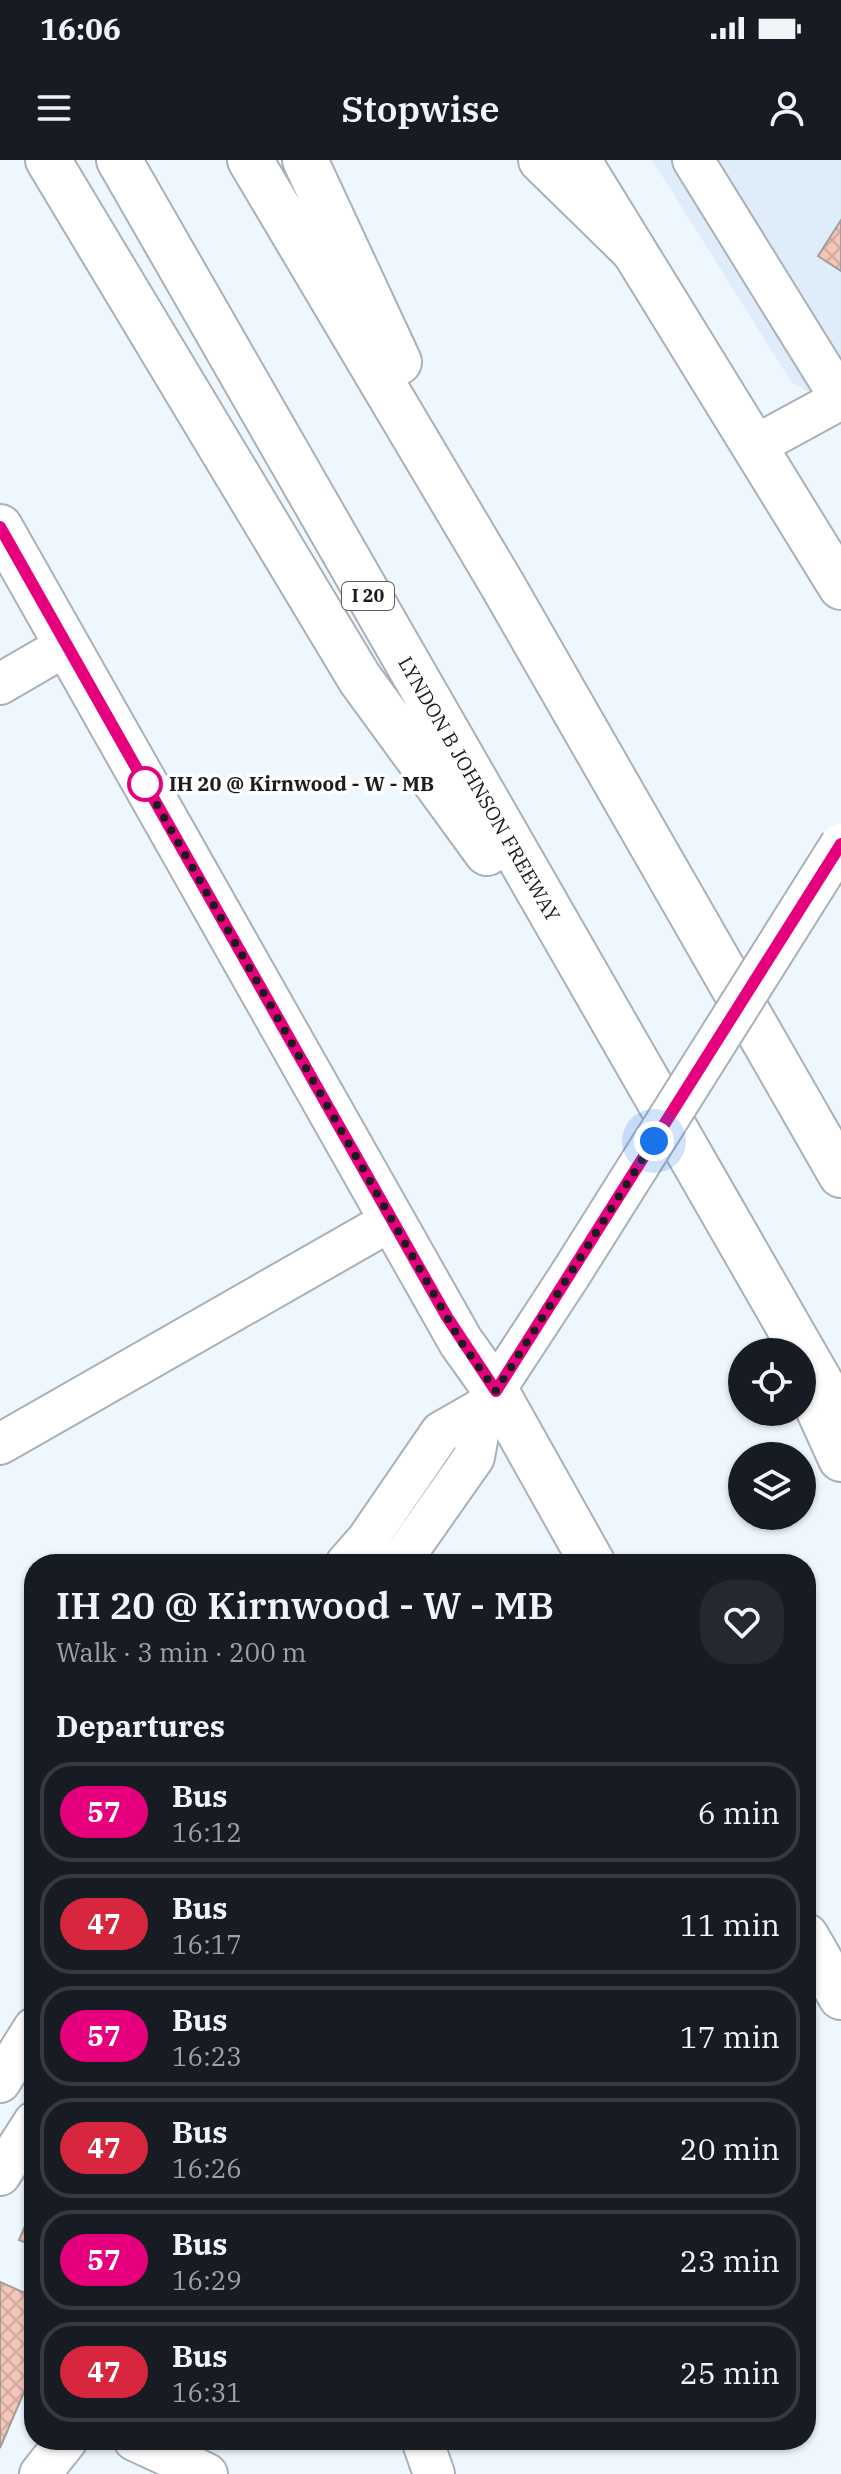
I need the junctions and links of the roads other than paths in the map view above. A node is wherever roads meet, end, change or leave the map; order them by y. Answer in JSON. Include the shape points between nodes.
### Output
{"nodes":[{"id":1,"x":48,"y":160,"type":"edge"},
{"id":2,"x":119,"y":160,"type":"edge"},
{"id":3,"x":250,"y":160,"type":"edge"},
{"id":4,"x":305,"y":160,"type":"edge"},
{"id":5,"x":541,"y":160,"type":"edge"},
{"id":6,"x":578,"y":160,"type":"edge"},
{"id":7,"x":693,"y":160,"type":"edge"},
{"id":8,"x":633,"y":250,"type":"junction"},
{"id":9,"x":841,"y":399,"type":"edge"},
{"id":10,"x":753,"y":447,"type":"junction"},
{"id":11,"x":0,"y":527,"type":"edge"},
{"id":12,"x":503,"y":586,"type":"junction"},
{"id":13,"x":841,"y":587,"type":"edge"},
{"id":14,"x":67,"y":645,"type":"junction"},
{"id":15,"x":0,"y":684,"type":"edge"},
{"id":16,"x":841,"y":844,"type":"edge"},
{"id":17,"x":618,"y":1032,"type":"junction"},
{"id":18,"x":837,"y":1166,"type":"edge"},
{"id":19,"x":392,"y":1220,"type":"junction"},
{"id":20,"x":756,"y":1270,"type":"junction"},
{"id":21,"x":787,"y":1338,"type":"edge"},
{"id":22,"x":489,"y":1400,"type":"junction"},
{"id":23,"x":816,"y":1403,"type":"edge"},
{"id":24,"x":841,"y":1418,"type":"edge"},
{"id":25,"x":0,"y":1444,"type":"edge"},
{"id":26,"x":841,"y":1459,"type":"edge"},
{"id":27,"x":355,"y":1554,"type":"edge"},
{"id":28,"x":406,"y":1554,"type":"edge"},
{"id":29,"x":587,"y":1554,"type":"edge"},
{"id":30,"x":816,"y":1953,"type":"edge"},
{"id":31,"x":841,"y":1997,"type":"edge"},
{"id":32,"x":24,"y":2046,"type":"edge"},
{"id":33,"x":12,"y":2068,"type":"edge"},
{"id":34,"x":24,"y":2138,"type":"edge"},
{"id":35,"x":0,"y":2175,"type":"edge"},
{"id":36,"x":59,"y":2450,"type":"edge"},
{"id":37,"x":155,"y":2450,"type":"edge"},
{"id":38,"x":426,"y":2450,"type":"edge"},
{"id":39,"x":40,"y":2474,"type":"edge"},
{"id":40,"x":207,"y":2474,"type":"edge"},
{"id":41,"x":434,"y":2474,"type":"edge"}],
"edges":[{"from":1,"to":17,"type":"main road","via":[[360,679]]},
{"from":2,"to":17,"type":"main road","name":"LYNDON B JOHNSON FREEWAY","number":"I 20"},
{"from":3,"to":12,"type":"main road"},
{"from":4,"to":12,"type":"main road"},
{"from":5,"to":8,"type":"main road"},
{"from":6,"to":8,"type":"main road"},
{"from":7,"to":9,"type":"street"},
{"from":8,"to":10,"type":"main road"},
{"from":9,"to":10,"type":"street"},
{"from":10,"to":13,"type":"main road"},
{"from":11,"to":14,"type":"main road"},
{"from":12,"to":18,"type":"main road"},
{"from":14,"to":15,"type":"street"},
{"from":14,"to":19,"type":"main road"},
{"from":16,"to":22,"type":"street","bridge":true},
{"from":17,"to":20,"type":"main road","name":"LYNDON B JOHNSON FREEWAY","number":"I 20"},
{"from":19,"to":22,"type":"main road"},
{"from":19,"to":25,"type":"street"},
{"from":20,"to":21,"type":"main road"},
{"from":20,"to":24,"type":"main road","name":"LYNDON B JOHNSON FREEWAY","number":"I 20"},
{"from":22,"to":27,"type":"street","via":[[441,1432]]},
{"from":22,"to":28,"type":"street","via":[[474,1457]]},
{"from":22,"to":29,"type":"main road"},
{"from":23,"to":26,"type":"main road"},
{"from":30,"to":31,"type":"main road"},
{"from":32,"to":33,"type":"street"},
{"from":34,"to":35,"type":"street"},
{"from":36,"to":39,"type":"street"},
{"from":37,"to":40,"type":"street"},
{"from":38,"to":41,"type":"street"}]}
